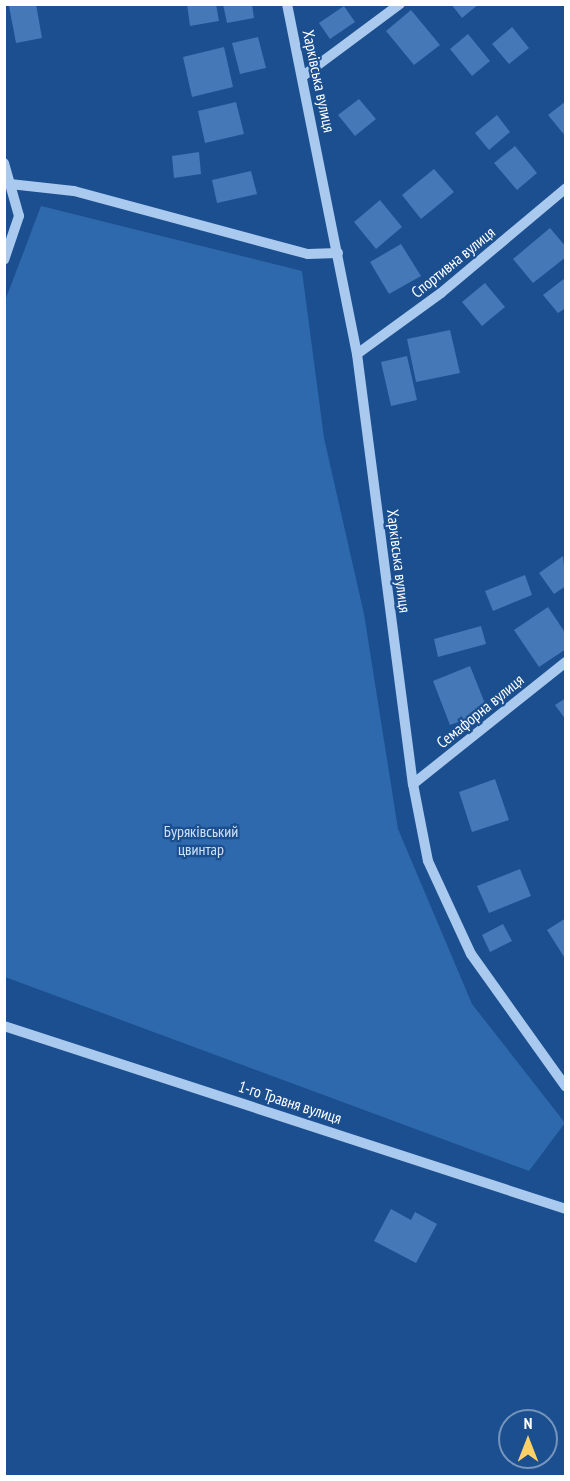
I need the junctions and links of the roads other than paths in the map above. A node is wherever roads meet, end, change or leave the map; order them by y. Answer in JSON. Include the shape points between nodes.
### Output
{"nodes":[{"id":1,"x":287,"y":4,"type":"edge"},
{"id":2,"x":400,"y":4,"type":"edge"},
{"id":3,"x":303,"y":76,"type":"junction"},
{"id":4,"x":4,"y":163,"type":"edge"},
{"id":5,"x":10,"y":184,"type":"junction"},
{"id":6,"x":566,"y":188,"type":"edge"},
{"id":7,"x":338,"y":253,"type":"junction"},
{"id":8,"x":4,"y":260,"type":"edge"},
{"id":9,"x":357,"y":354,"type":"junction"},
{"id":10,"x":566,"y":662,"type":"edge"},
{"id":11,"x":413,"y":784,"type":"junction"},
{"id":12,"x":4,"y":1026,"type":"edge"},
{"id":13,"x":566,"y":1087,"type":"edge"},
{"id":14,"x":566,"y":1209,"type":"edge"}],
"edges":[{"from":1,"to":3,"type":"street","name":"Харківська вулиця"},
{"from":2,"to":3,"type":"street"},
{"from":3,"to":7,"type":"street","name":"Харківська вулиця"},
{"from":4,"to":5,"type":"street"},
{"from":5,"to":7,"type":"street","via":[[74,191],[308,254]]},
{"from":5,"to":8,"type":"street","via":[[20,216]]},
{"from":6,"to":9,"type":"street","name":"Спортивна вулиця","via":[[441,293]]},
{"from":7,"to":9,"type":"street","name":"Харківська вулиця"},
{"from":9,"to":11,"type":"street","name":"Харківська вулиця"},
{"from":10,"to":11,"type":"street","name":"Семафорна вулиця"},
{"from":11,"to":13,"type":"street","name":"Харківська вулиця","via":[[428,861],[471,954]]},
{"from":12,"to":14,"type":"street","name":"1-го Травня вулиця"}]}
